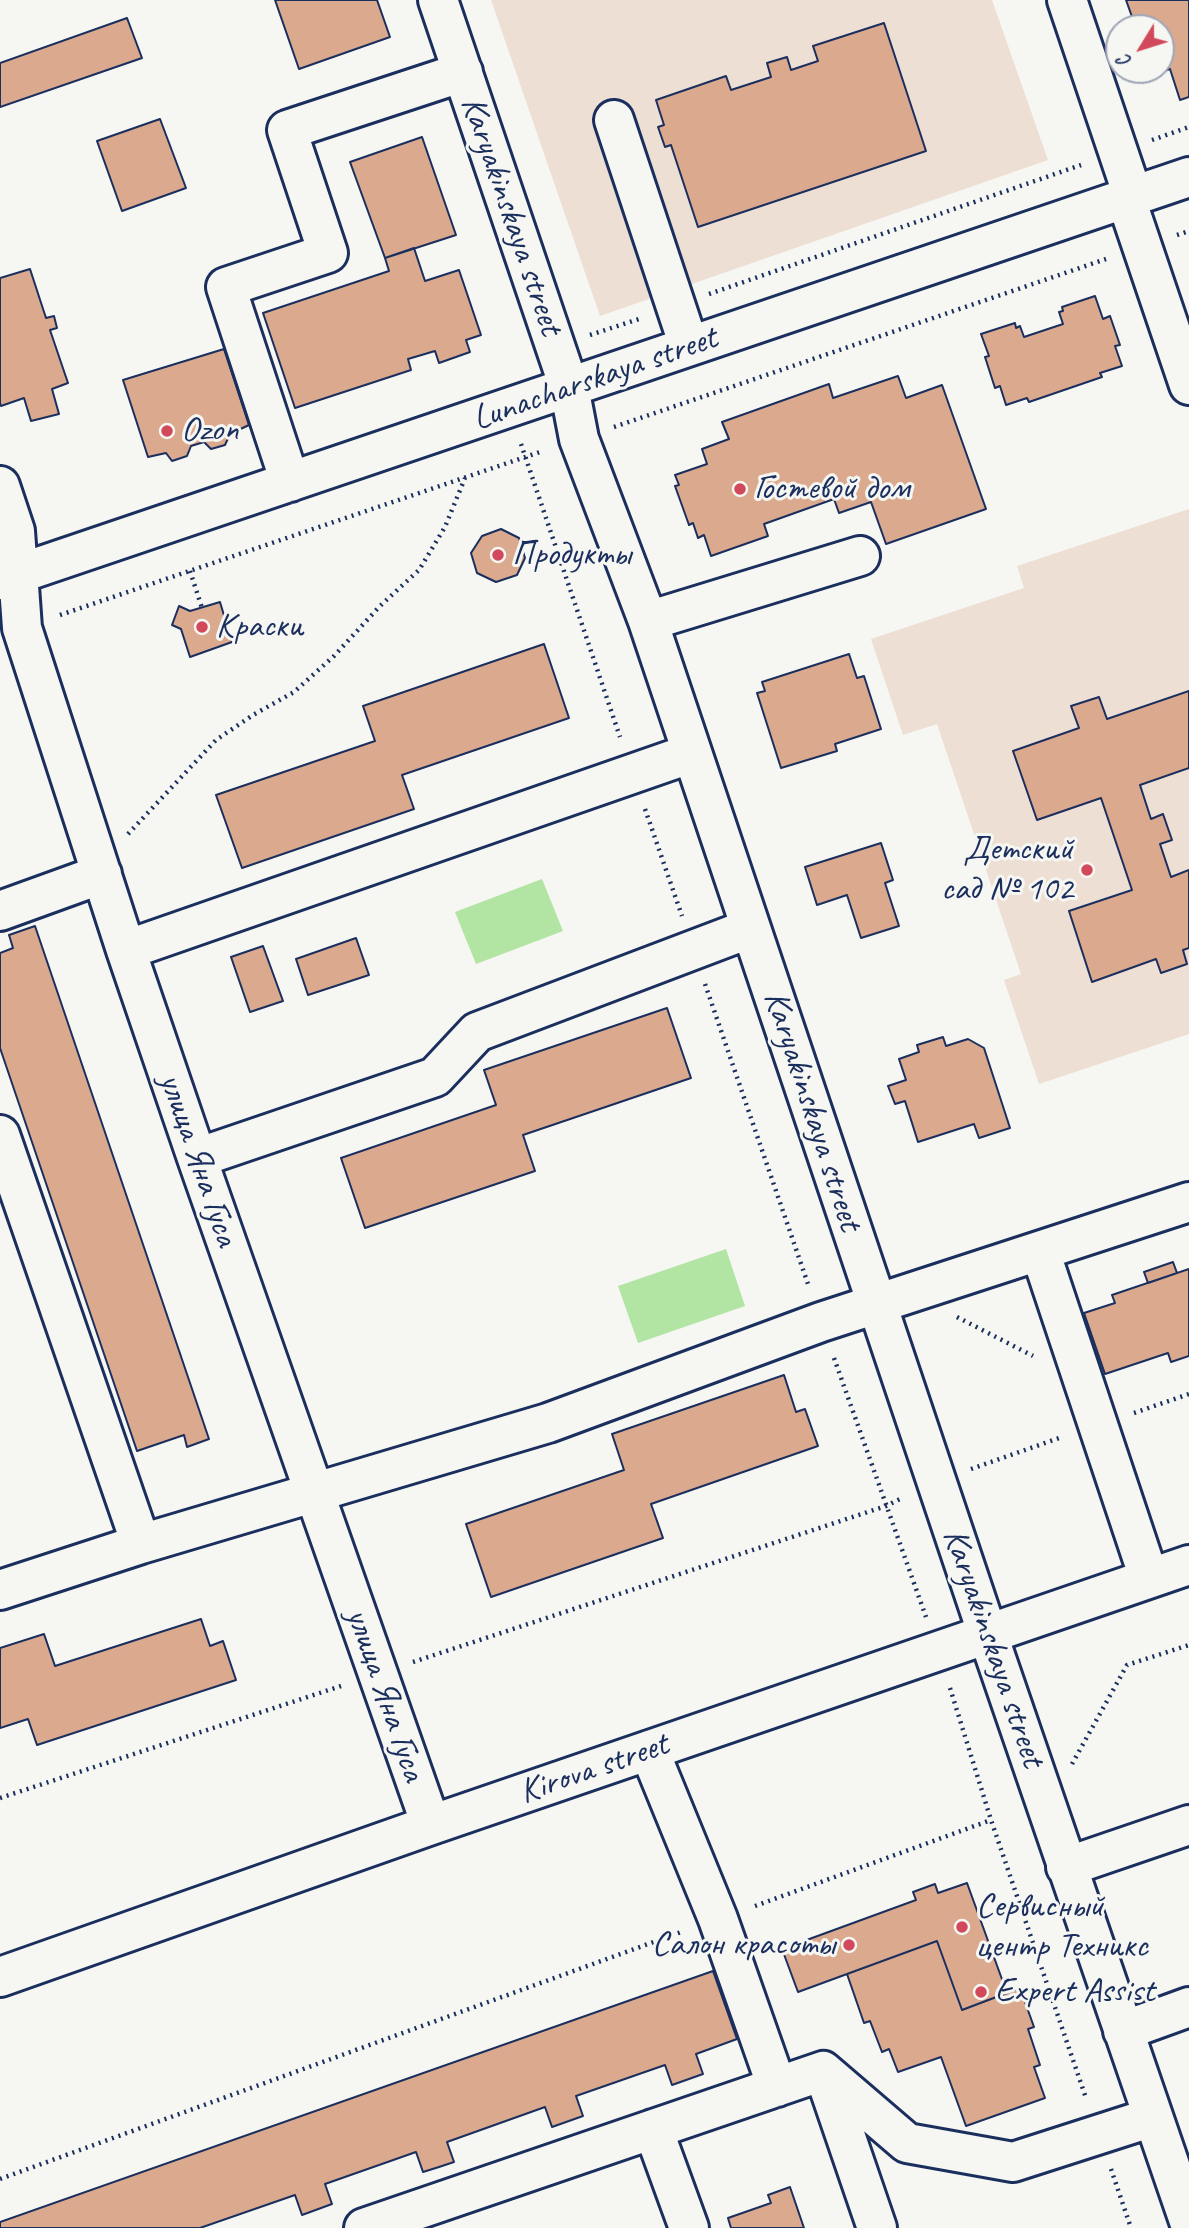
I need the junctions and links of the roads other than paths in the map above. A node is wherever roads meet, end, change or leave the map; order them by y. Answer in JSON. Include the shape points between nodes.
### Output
{"nodes":[{"id":1,"x":439,"y":0,"type":"edge"},
{"id":2,"x":1067,"y":0,"type":"edge"},
{"id":3,"x":463,"y":72,"type":"junction"},
{"id":4,"x":614,"y":120,"type":"dead end"},
{"id":5,"x":1189,"y":177,"type":"edge"},
{"id":6,"x":1129,"y":197,"type":"junction"},
{"id":7,"x":689,"y":346,"type":"junction"},
{"id":8,"x":1189,"y":385,"type":"edge"},
{"id":9,"x":569,"y":387,"type":"junction"},
{"id":10,"x":290,"y":482,"type":"junction"},
{"id":11,"x":0,"y":486,"type":"edge"},
{"id":12,"x":860,"y":556,"type":"dead end"},
{"id":13,"x":8,"y":577,"type":"edge"},
{"id":14,"x":648,"y":621,"type":"junction"},
{"id":15,"x":692,"y":753,"type":"junction"},
{"id":16,"x":102,"y":874,"type":"junction"},
{"id":17,"x":0,"y":911,"type":"edge"},
{"id":18,"x":751,"y":928,"type":"junction"},
{"id":19,"x":126,"y":950,"type":"junction"},
{"id":20,"x":0,"y":1135,"type":"edge"},
{"id":21,"x":197,"y":1157,"type":"junction"},
{"id":22,"x":1189,"y":1202,"type":"edge"},
{"id":23,"x":1040,"y":1251,"type":"junction"},
{"id":24,"x":894,"y":1299,"type":"junction"},
{"id":25,"x":314,"y":1493,"type":"junction"},
{"id":26,"x":141,"y":1544,"type":"junction"},
{"id":27,"x":1189,"y":1565,"type":"edge"},
{"id":28,"x":1149,"y":1578,"type":"junction"},
{"id":29,"x":0,"y":1590,"type":"edge"},
{"id":30,"x":988,"y":1634,"type":"junction"},
{"id":31,"x":649,"y":1750,"type":"junction"},
{"id":32,"x":431,"y":1825,"type":"junction"},
{"id":33,"x":1189,"y":1825,"type":"edge"},
{"id":34,"x":1066,"y":1867,"type":"junction"},
{"id":35,"x":0,"y":1977,"type":"edge"},
{"id":36,"x":1189,"y":2007,"type":"edge"},
{"id":37,"x":1124,"y":2031,"type":"junction"},
{"id":38,"x":823,"y":2071,"type":"junction"},
{"id":39,"x":777,"y":2087,"type":"junction"},
{"id":40,"x":1153,"y":2117,"type":"junction"},
{"id":41,"x":653,"y":2129,"type":"junction"},
{"id":42,"x":1185,"y":2197,"type":"edge"},
{"id":43,"x":364,"y":2228,"type":"edge"},
{"id":44,"x":689,"y":2228,"type":"edge"},
{"id":45,"x":877,"y":2228,"type":"edge"}],
"edges":[{"from":1,"to":3,"type":"street","name":"Karyakinskaya street"},
{"from":2,"to":6,"type":"street"},
{"from":3,"to":9,"type":"street","name":"Karyakinskaya street"},
{"from":3,"to":10,"type":"street","via":[[287,130],[328,253],[226,286]]},
{"from":4,"to":7,"type":"street"},
{"from":5,"to":6,"type":"street","name":"Lunacharskaya street"},
{"from":6,"to":7,"type":"street","name":"Lunacharskaya street"},
{"from":6,"to":8,"type":"street"},
{"from":7,"to":9,"type":"street","name":"Lunacharskaya street"},
{"from":9,"to":10,"type":"street","name":"Lunacharskaya street"},
{"from":9,"to":14,"type":"street","name":"Karyakinskaya street","via":[[579,439]]},
{"from":10,"to":13,"type":"street","name":"Lunacharskaya street"},
{"from":11,"to":13,"type":"street","name":"улица Яна Гуса","via":[[15,531]]},
{"from":12,"to":14,"type":"street"},
{"from":13,"to":16,"type":"street","name":"улица Яна Гуса"},
{"from":14,"to":15,"type":"street","name":"Karyakinskaya street"},
{"from":15,"to":18,"type":"street","name":"Karyakinskaya street"},
{"from":15,"to":19,"type":"street"},
{"from":16,"to":17,"type":"street"},
{"from":16,"to":19,"type":"street","name":"улица Яна Гуса"},
{"from":18,"to":21,"type":"street","via":[[477,1032],[435,1076]]},
{"from":18,"to":24,"type":"street","name":"Karyakinskaya street"},
{"from":19,"to":21,"type":"street","name":"улица Яна Гуса"},
{"from":20,"to":26,"type":"street"},
{"from":21,"to":25,"type":"street","name":"улица Яна Гуса"},
{"from":22,"to":23,"type":"street"},
{"from":23,"to":24,"type":"street"},
{"from":23,"to":28,"type":"street"},
{"from":24,"to":25,"type":"street","via":[[548,1423]]},
{"from":24,"to":30,"type":"street","name":"Karyakinskaya street","via":[[936,1481]]},
{"from":25,"to":26,"type":"street"},
{"from":25,"to":32,"type":"street","name":"улица Яна Гуса"},
{"from":26,"to":29,"type":"street"},
{"from":27,"to":28,"type":"street","name":"Kirova street"},
{"from":28,"to":30,"type":"street","name":"Kirova street"},
{"from":30,"to":31,"type":"street","name":"Kirova street"},
{"from":30,"to":34,"type":"street","name":"Karyakinskaya street"},
{"from":31,"to":32,"type":"street","name":"Kirova street"},
{"from":31,"to":39,"type":"street","via":[[719,1919]]},
{"from":32,"to":35,"type":"street","name":"Kirova street"},
{"from":33,"to":34,"type":"street"},
{"from":34,"to":37,"type":"street","name":"Karyakinskaya street"},
{"from":36,"to":37,"type":"street"},
{"from":37,"to":40,"type":"street","name":"Karyakinskaya street"},
{"from":38,"to":39,"type":"street"},
{"from":38,"to":40,"type":"street","via":[[907,2143],[1013,2162]]},
{"from":38,"to":45,"type":"street"},
{"from":39,"to":41,"type":"street"},
{"from":40,"to":42,"type":"street","name":"Karyakinskaya street"},
{"from":41,"to":43,"type":"street"},
{"from":41,"to":44,"type":"street"}]}
